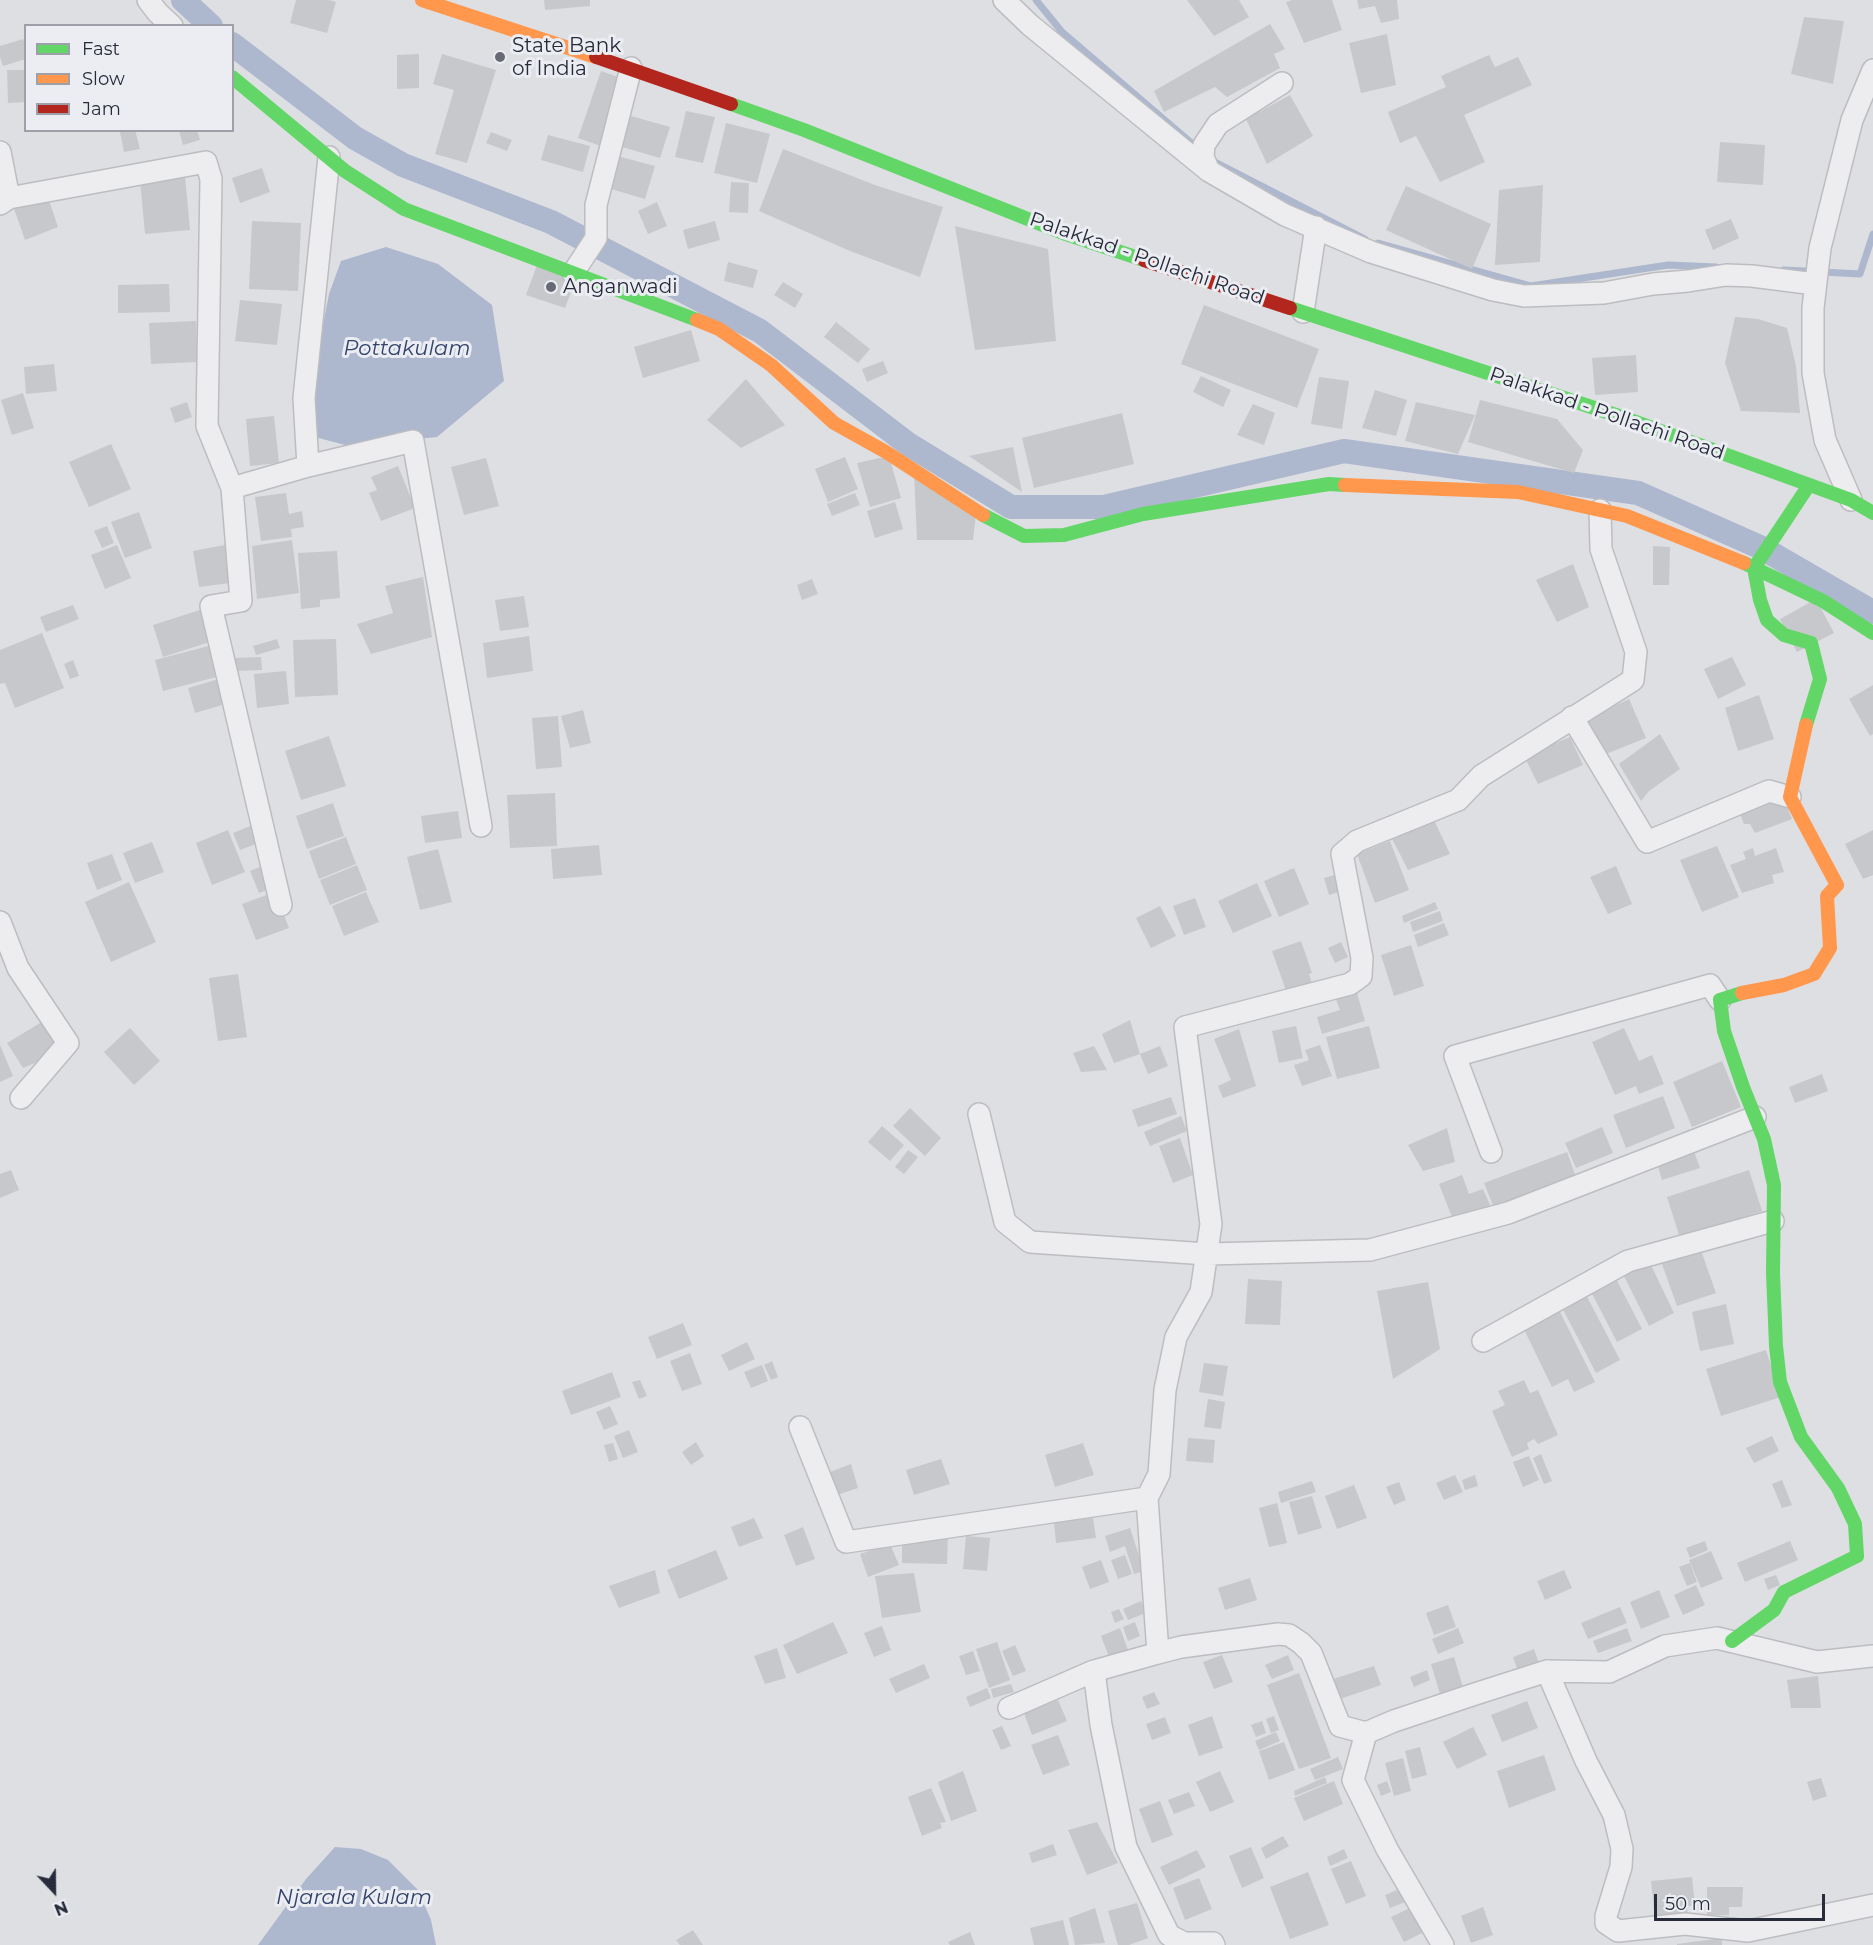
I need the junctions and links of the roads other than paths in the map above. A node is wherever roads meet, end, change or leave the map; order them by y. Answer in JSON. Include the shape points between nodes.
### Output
{"nodes":[{"id":1,"x":148,"y":0,"type":"edge"},
{"id":2,"x":422,"y":0,"type":"edge"},
{"id":3,"x":1004,"y":0,"type":"edge"},
{"id":4,"x":170,"y":24,"type":"edge"},
{"id":5,"x":631,"y":68,"type":"junction"},
{"id":6,"x":1873,"y":70,"type":"edge"},
{"id":7,"x":234,"y":79,"type":"edge"},
{"id":8,"x":1282,"y":83,"type":"dead end"},
{"id":9,"x":0,"y":152,"type":"edge"},
{"id":10,"x":329,"y":158,"type":"junction"},
{"id":11,"x":1209,"y":171,"type":"junction"},
{"id":12,"x":4,"y":201,"type":"edge"},
{"id":13,"x":1316,"y":226,"type":"junction"},
{"id":14,"x":573,"y":273,"type":"junction"},
{"id":15,"x":1815,"y":284,"type":"junction"},
{"id":16,"x":1303,"y":312,"type":"junction"},
{"id":17,"x":308,"y":466,"type":"junction"},
{"id":18,"x":1809,"y":485,"type":"junction"},
{"id":19,"x":232,"y":488,"type":"junction"},
{"id":20,"x":1851,"y":500,"type":"junction"},
{"id":21,"x":1600,"y":510,"type":"junction"},
{"id":22,"x":1873,"y":513,"type":"edge"},
{"id":23,"x":1754,"y":568,"type":"junction"},
{"id":24,"x":1873,"y":633,"type":"edge"},
{"id":25,"x":1572,"y":717,"type":"junction"},
{"id":26,"x":1790,"y":797,"type":"junction"},
{"id":27,"x":481,"y":826,"type":"dead end"},
{"id":28,"x":281,"y":905,"type":"dead end"},
{"id":29,"x":0,"y":922,"type":"edge"},
{"id":30,"x":1720,"y":1000,"type":"junction"},
{"id":31,"x":21,"y":1098,"type":"dead end"},
{"id":32,"x":979,"y":1114,"type":"dead end"},
{"id":33,"x":1755,"y":1117,"type":"junction"},
{"id":34,"x":1491,"y":1152,"type":"dead end"},
{"id":35,"x":1773,"y":1221,"type":"junction"},
{"id":36,"x":1206,"y":1254,"type":"junction"},
{"id":37,"x":1483,"y":1341,"type":"dead end"},
{"id":38,"x":800,"y":1427,"type":"dead end"},
{"id":39,"x":1147,"y":1498,"type":"junction"},
{"id":40,"x":1732,"y":1641,"type":"junction"},
{"id":41,"x":1158,"y":1653,"type":"junction"},
{"id":42,"x":1873,"y":1656,"type":"edge"},
{"id":43,"x":1094,"y":1671,"type":"junction"},
{"id":44,"x":1547,"y":1671,"type":"junction"},
{"id":45,"x":1009,"y":1708,"type":"dead end"},
{"id":46,"x":1366,"y":1733,"type":"junction"},
{"id":47,"x":1873,"y":1905,"type":"edge"},
{"id":48,"x":1214,"y":1945,"type":"edge"},
{"id":49,"x":1443,"y":1945,"type":"edge"}],
"edges":[{"from":1,"to":4,"type":"street"},
{"from":2,"to":5,"type":"street","name":"Palakkad - Pollachi Road"},
{"from":3,"to":11,"type":"street"},
{"from":5,"to":14,"type":"street","via":[[596,205],[596,238]]},
{"from":5,"to":16,"type":"street","name":"Palakkad - Pollachi Road","via":[[804,130],[1063,233]]},
{"from":6,"to":15,"type":"street","via":[[1852,120],[1820,248]]},
{"from":7,"to":10,"type":"street"},
{"from":8,"to":11,"type":"street","via":[[1218,124],[1204,145],[1203,157]]},
{"from":9,"to":12,"type":"street"},
{"from":10,"to":14,"type":"street","via":[[404,209]]},
{"from":10,"to":17,"type":"street","via":[[304,398]]},
{"from":11,"to":13,"type":"street","via":[[1285,214]]},
{"from":12,"to":19,"type":"street","via":[[206,162],[211,179],[207,426]]},
{"from":13,"to":15,"type":"street","via":[[1371,252],[1524,296],[1604,293],[1726,275]]},
{"from":13,"to":16,"type":"street"},
{"from":14,"to":21,"type":"street","via":[[719,329],[771,365],[834,423],[1024,536],[1064,535],[1143,513],[1329,484],[1518,492]]},
{"from":15,"to":20,"type":"street","via":[[1813,373],[1825,440]]},
{"from":16,"to":18,"type":"street","name":"Palakkad - Pollachi Road","via":[[1628,419]]},
{"from":17,"to":19,"type":"street"},
{"from":17,"to":27,"type":"street","via":[[413,441]]},
{"from":18,"to":20,"type":"street","name":"Palakkad - Pollachi Road"},
{"from":18,"to":23,"type":"street"},
{"from":19,"to":28,"type":"street","via":[[241,601],[212,606]]},
{"from":20,"to":22,"type":"street","name":"Palakkad - Pollachi Road"},
{"from":21,"to":23,"type":"street","via":[[1627,516]]},
{"from":21,"to":25,"type":"street","via":[[1601,549],[1636,652],[1633,680]]},
{"from":23,"to":24,"type":"street","via":[[1823,601]]},
{"from":23,"to":26,"type":"street","via":[[1767,620],[1784,635],[1811,643],[1820,679]]},
{"from":25,"to":26,"type":"street","via":[[1647,842],[1769,791]]},
{"from":25,"to":36,"type":"street","via":[[1481,776],[1458,800],[1357,841],[1342,854],[1362,958],[1361,976],[1350,984],[1185,1027],[1211,1224]]},
{"from":26,"to":30,"type":"street","via":[[1837,885],[1827,896],[1830,948],[1814,974]]},
{"from":29,"to":31,"type":"street","via":[[18,968],[68,1043]]},
{"from":30,"to":33,"type":"street","via":[[1724,1031]]},
{"from":30,"to":34,"type":"street","via":[[1710,986],[1455,1056]]},
{"from":32,"to":36,"type":"street","via":[[1005,1222],[1030,1242]]},
{"from":33,"to":35,"type":"street","via":[[1774,1185]]},
{"from":33,"to":36,"type":"street","via":[[1508,1213],[1370,1250]]},
{"from":35,"to":37,"type":"street","via":[[1628,1261]]},
{"from":35,"to":40,"type":"street","via":[[1780,1382],[1801,1437],[1838,1488],[1855,1524],[1857,1556],[1784,1592],[1774,1610]]},
{"from":36,"to":39,"type":"street","via":[[1201,1292],[1176,1337],[1165,1390],[1160,1474]]},
{"from":38,"to":39,"type":"street","via":[[846,1542]]},
{"from":39,"to":41,"type":"street"},
{"from":40,"to":42,"type":"street","via":[[1817,1662]]},
{"from":40,"to":44,"type":"street","via":[[1717,1638],[1665,1646],[1609,1672]]},
{"from":41,"to":43,"type":"street"},
{"from":41,"to":46,"type":"street","via":[[1289,1635],[1311,1653],[1340,1726]]},
{"from":43,"to":45,"type":"street"},
{"from":43,"to":48,"type":"street","via":[[1126,1847],[1169,1935],[1184,1943]]},
{"from":44,"to":46,"type":"street"},
{"from":44,"to":47,"type":"street","via":[[1614,1815],[1622,1849],[1606,1923],[1618,1930],[1685,1924],[1748,1931]]},
{"from":46,"to":49,"type":"street","via":[[1353,1780],[1387,1849]]}]}
